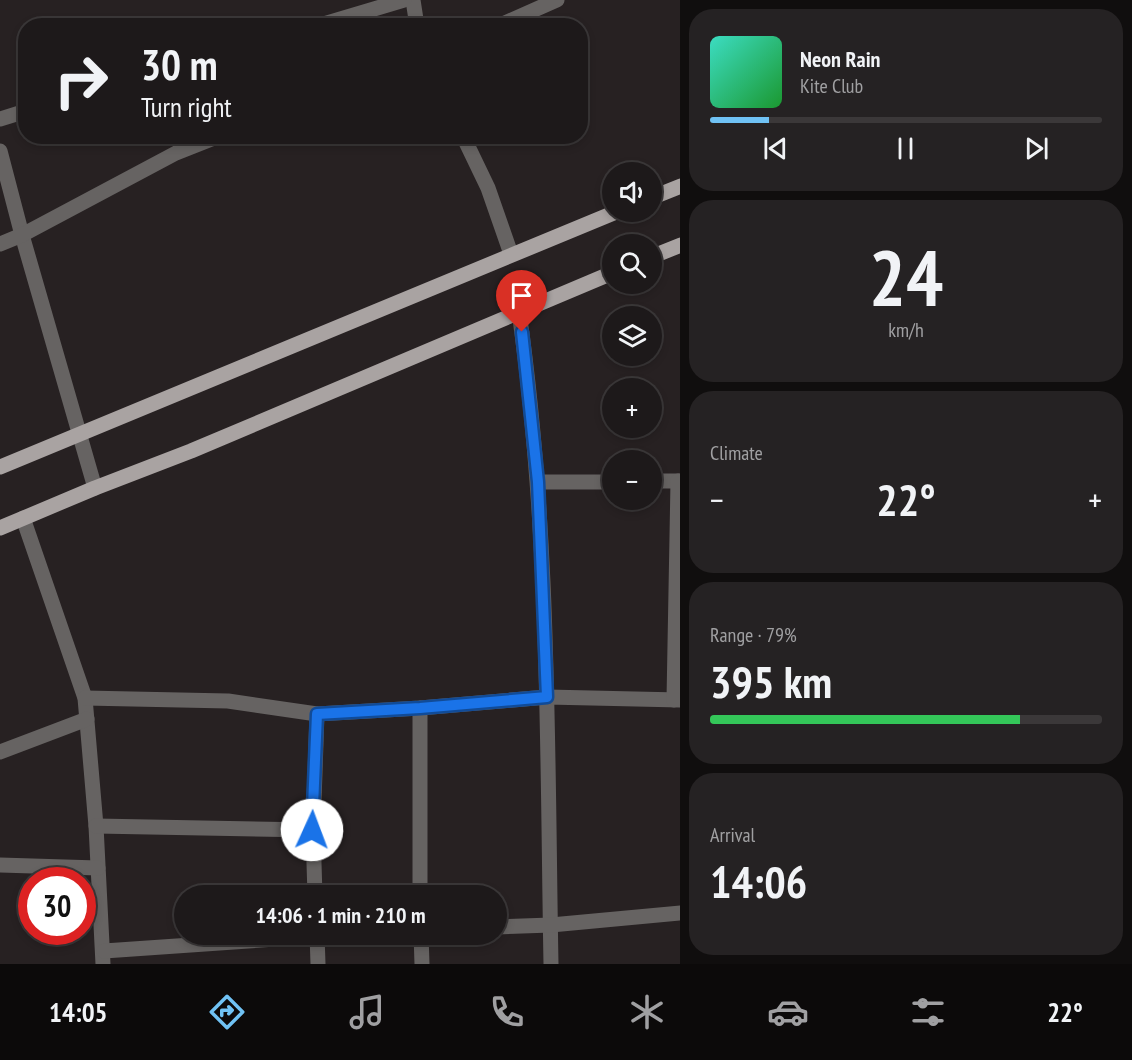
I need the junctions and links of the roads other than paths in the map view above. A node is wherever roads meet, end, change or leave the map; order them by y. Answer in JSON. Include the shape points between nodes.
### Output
{"nodes":[{"id":1,"x":404,"y":0,"type":"edge"},
{"id":2,"x":413,"y":0,"type":"edge"},
{"id":3,"x":557,"y":0,"type":"edge"},
{"id":4,"x":526,"y":6,"type":"edge"},
{"id":5,"x":344,"y":18,"type":"edge"},
{"id":6,"x":416,"y":18,"type":"edge"},
{"id":7,"x":509,"y":18,"type":"edge"},
{"id":8,"x":18,"y":113,"type":"edge"},
{"id":9,"x":0,"y":119,"type":"edge"},
{"id":10,"x":199,"y":144,"type":"edge"},
{"id":11,"x":467,"y":144,"type":"edge"},
{"id":12,"x":0,"y":151,"type":"edge"},
{"id":13,"x":680,"y":186,"type":"edge"},
{"id":14,"x":662,"y":194,"type":"edge"},
{"id":15,"x":602,"y":218,"type":"edge"},
{"id":16,"x":22,"y":235,"type":"junction"},
{"id":17,"x":0,"y":244,"type":"edge"},
{"id":18,"x":680,"y":245,"type":"edge"},
{"id":19,"x":662,"y":253,"type":"edge"},
{"id":20,"x":511,"y":254,"type":"junction"},
{"id":21,"x":602,"y":277,"type":"edge"},
{"id":22,"x":519,"y":312,"type":"junction"},
{"id":23,"x":78,"y":434,"type":"junction"},
{"id":24,"x":0,"y":467,"type":"edge"},
{"id":25,"x":662,"y":481,"type":"edge"},
{"id":26,"x":679,"y":481,"type":"edge"},
{"id":27,"x":538,"y":482,"type":"junction"},
{"id":28,"x":602,"y":482,"type":"edge"},
{"id":29,"x":94,"y":488,"type":"junction"},
{"id":30,"x":23,"y":518,"type":"junction"},
{"id":31,"x":0,"y":528,"type":"edge"},
{"id":32,"x":547,"y":697,"type":"junction"},
{"id":33,"x":85,"y":698,"type":"junction"},
{"id":34,"x":677,"y":700,"type":"edge"},
{"id":35,"x":420,"y":708,"type":"junction"},
{"id":36,"x":317,"y":714,"type":"junction"},
{"id":37,"x":87,"y":719,"type":"junction"},
{"id":38,"x":0,"y":753,"type":"edge"},
{"id":39,"x":96,"y":826,"type":"junction"},
{"id":40,"x":312,"y":830,"type":"junction"},
{"id":41,"x":0,"y":865,"type":"edge"},
{"id":42,"x":98,"y":868,"type":"junction"},
{"id":43,"x":314,"y":885,"type":"edge"},
{"id":44,"x":420,"y":885,"type":"edge"},
{"id":45,"x":680,"y":913,"type":"edge"},
{"id":46,"x":550,"y":925,"type":"junction"},
{"id":47,"x":507,"y":927,"type":"edge"},
{"id":48,"x":230,"y":945,"type":"edge"},
{"id":49,"x":317,"y":945,"type":"edge"},
{"id":50,"x":421,"y":945,"type":"edge"},
{"id":51,"x":104,"y":958,"type":"edge"},
{"id":52,"x":318,"y":964,"type":"edge"},
{"id":53,"x":422,"y":964,"type":"edge"},
{"id":54,"x":551,"y":964,"type":"edge"}],
"edges":[{"from":1,"to":5,"type":"street"},
{"from":2,"to":6,"type":"street"},
{"from":3,"to":4,"type":"street"},
{"from":4,"to":7,"type":"street"},
{"from":8,"to":9,"type":"street"},
{"from":10,"to":16,"type":"street"},
{"from":11,"to":20,"type":"street"},
{"from":12,"to":16,"type":"street"},
{"from":13,"to":14,"type":"main road"},
{"from":15,"to":20,"type":"main road"},
{"from":16,"to":17,"type":"street"},
{"from":16,"to":23,"type":"street"},
{"from":18,"to":19,"type":"main road"},
{"from":20,"to":23,"type":"main road"},
{"from":21,"to":22,"type":"main road"},
{"from":22,"to":27,"type":"street"},
{"from":22,"to":29,"type":"main road"},
{"from":23,"to":24,"type":"main road"},
{"from":23,"to":29,"type":"street"},
{"from":25,"to":26,"type":"street"},
{"from":26,"to":34,"type":"street"},
{"from":27,"to":28,"type":"street"},
{"from":27,"to":32,"type":"street"},
{"from":29,"to":30,"type":"main road"},
{"from":30,"to":31,"type":"main road"},
{"from":30,"to":33,"type":"street"},
{"from":32,"to":34,"type":"street"},
{"from":32,"to":35,"type":"street"},
{"from":32,"to":46,"type":"street"},
{"from":33,"to":36,"type":"street","via":[[228,701]]},
{"from":33,"to":37,"type":"street"},
{"from":35,"to":36,"type":"street"},
{"from":35,"to":44,"type":"street"},
{"from":36,"to":40,"type":"street"},
{"from":37,"to":38,"type":"street"},
{"from":37,"to":39,"type":"street"},
{"from":39,"to":40,"type":"street"},
{"from":39,"to":42,"type":"street"},
{"from":40,"to":43,"type":"street"},
{"from":41,"to":42,"type":"street"},
{"from":42,"to":51,"type":"street"},
{"from":45,"to":46,"type":"street"},
{"from":46,"to":47,"type":"street"},
{"from":46,"to":54,"type":"street"},
{"from":48,"to":51,"type":"street"},
{"from":49,"to":52,"type":"street"},
{"from":50,"to":53,"type":"street"}]}
